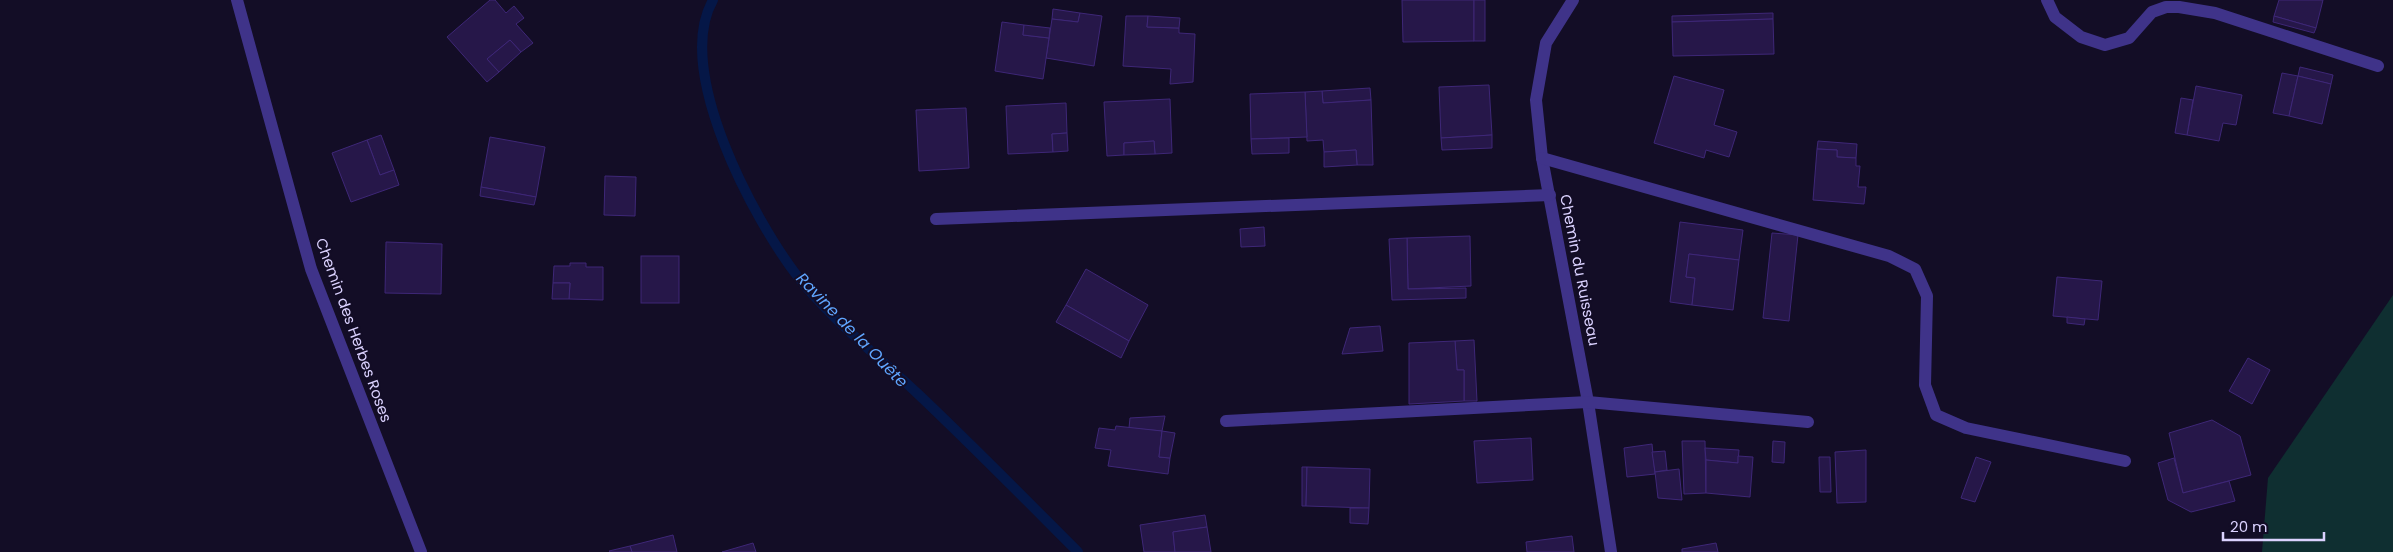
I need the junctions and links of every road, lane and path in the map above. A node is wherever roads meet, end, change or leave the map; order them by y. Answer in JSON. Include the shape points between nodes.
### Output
{"nodes":[{"id":1,"x":238,"y":0,"type":"edge"},
{"id":2,"x":1573,"y":0,"type":"edge"},
{"id":3,"x":2047,"y":0,"type":"edge"},
{"id":4,"x":2378,"y":66,"type":"dead end"},
{"id":5,"x":1542,"y":158,"type":"junction"},
{"id":6,"x":1550,"y":195,"type":"junction"},
{"id":7,"x":936,"y":219,"type":"dead end"},
{"id":8,"x":1588,"y":402,"type":"junction"},
{"id":9,"x":1226,"y":421,"type":"dead end"},
{"id":10,"x":1808,"y":422,"type":"dead end"},
{"id":11,"x":2125,"y":461,"type":"dead end"},
{"id":12,"x":421,"y":552,"type":"edge"},
{"id":13,"x":1611,"y":552,"type":"edge"}],
"edges":[{"from":1,"to":12,"type":"street","name":"Chemin des Herbes Roses","via":[[310,269]]},
{"from":2,"to":5,"type":"street","name":"Chemin du Ruisseau","via":[[1546,43],[1536,100]]},
{"from":3,"to":4,"type":"street","via":[[2055,17],[2081,37],[2104,44],[2128,38],[2152,12],[2179,7],[2215,13]]},
{"from":5,"to":6,"type":"street","name":"Chemin du Ruisseau"},
{"from":5,"to":11,"type":"street","via":[[1898,260],[1915,269],[1927,296],[1925,385],[1936,415],[1966,428]]},
{"from":6,"to":7,"type":"street"},
{"from":6,"to":8,"type":"street","name":"Chemin du Ruisseau"},
{"from":8,"to":9,"type":"street"},
{"from":8,"to":10,"type":"street"},
{"from":8,"to":13,"type":"street","name":"Chemin du Ruisseau"}]}
